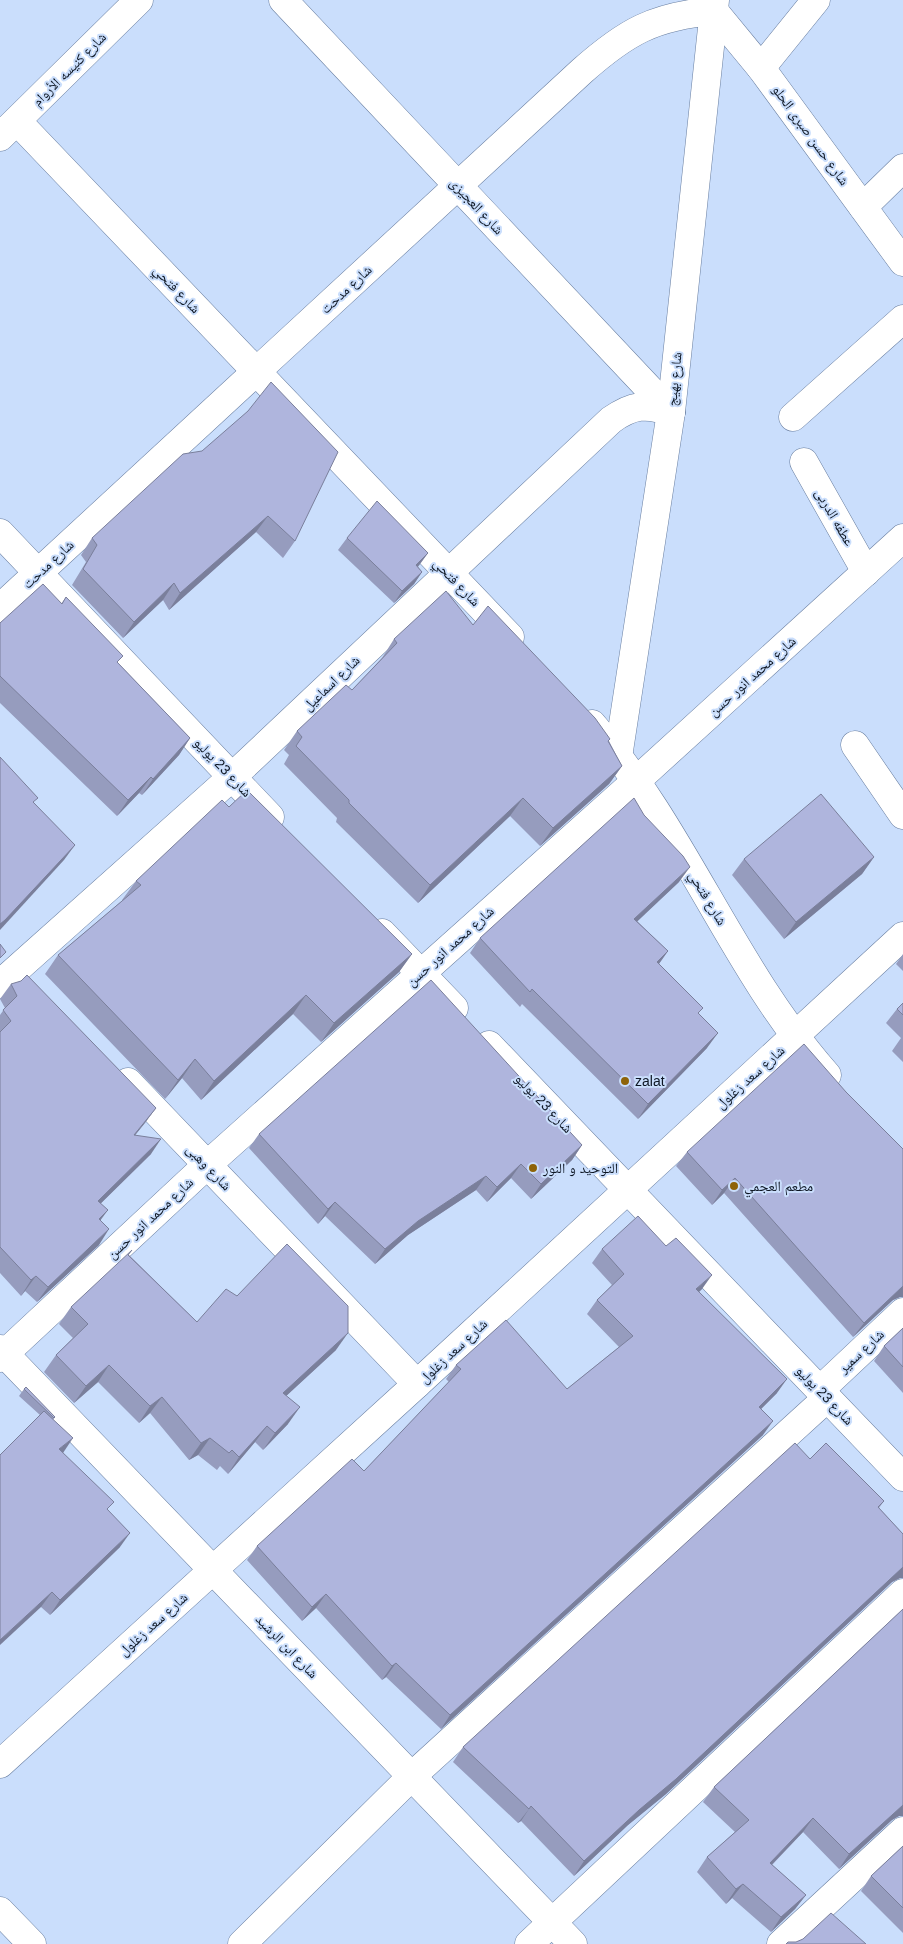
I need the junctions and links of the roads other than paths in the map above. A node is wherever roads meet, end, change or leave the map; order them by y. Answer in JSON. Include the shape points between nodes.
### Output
{"nodes":[{"id":1,"x":138,"y":0,"type":"edge"},
{"id":2,"x":283,"y":0,"type":"edge"},
{"id":3,"x":816,"y":0,"type":"edge"},
{"id":4,"x":715,"y":6,"type":"edge"},
{"id":5,"x":761,"y":68,"type":"junction"},
{"id":6,"x":8,"y":129,"type":"edge"},
{"id":7,"x":903,"y":168,"type":"edge"},
{"id":8,"x":458,"y":186,"type":"junction"},
{"id":9,"x":863,"y":207,"type":"junction"},
{"id":10,"x":903,"y":262,"type":"edge"},
{"id":11,"x":903,"y":319,"type":"edge"},
{"id":12,"x":256,"y":371,"type":"junction"},
{"id":13,"x":671,"y":412,"type":"junction"},
{"id":14,"x":793,"y":417,"type":"dead end"},
{"id":15,"x":804,"y":462,"type":"dead end"},
{"id":16,"x":0,"y":532,"type":"edge"},
{"id":17,"x":903,"y":538,"type":"edge"},
{"id":18,"x":448,"y":572,"type":"junction"},
{"id":19,"x":866,"y":572,"type":"junction"},
{"id":20,"x":38,"y":573,"type":"junction"},
{"id":21,"x":0,"y":608,"type":"edge"},
{"id":22,"x":528,"y":656,"type":"edge"},
{"id":23,"x":575,"y":705,"type":"edge"},
{"id":24,"x":855,"y":745,"type":"dead end"},
{"id":25,"x":618,"y":757,"type":"junction"},
{"id":26,"x":232,"y":777,"type":"junction"},
{"id":27,"x":636,"y":781,"type":"junction"},
{"id":28,"x":903,"y":815,"type":"edge"},
{"id":29,"x":286,"y":833,"type":"edge"},
{"id":30,"x":366,"y":917,"type":"edge"},
{"id":31,"x":903,"y":936,"type":"edge"},
{"id":32,"x":6,"y":967,"type":"edge"},
{"id":33,"x":420,"y":973,"type":"junction"},
{"id":34,"x":38,"y":989,"type":"edge"},
{"id":35,"x":796,"y":1036,"type":"junction"},
{"id":36,"x":112,"y":1066,"type":"edge"},
{"id":37,"x":843,"y":1092,"type":"edge"},
{"id":38,"x":207,"y":1165,"type":"junction"},
{"id":39,"x":627,"y":1189,"type":"junction"},
{"id":40,"x":903,"y":1312,"type":"edge"},
{"id":41,"x":2,"y":1353,"type":"edge"},
{"id":42,"x":417,"y":1384,"type":"junction"},
{"id":43,"x":823,"y":1394,"type":"junction"},
{"id":44,"x":903,"y":1477,"type":"edge"},
{"id":45,"x":213,"y":1570,"type":"junction"},
{"id":46,"x":903,"y":1593,"type":"edge"},
{"id":47,"x":4,"y":1752,"type":"edge"},
{"id":48,"x":412,"y":1776,"type":"junction"},
{"id":49,"x":903,"y":1832,"type":"edge"},
{"id":50,"x":0,"y":1911,"type":"edge"},
{"id":51,"x":553,"y":1922,"type":"junction"},
{"id":52,"x":32,"y":1944,"type":"edge"},
{"id":53,"x":242,"y":1944,"type":"edge"},
{"id":54,"x":529,"y":1944,"type":"edge"},
{"id":55,"x":573,"y":1944,"type":"edge"},
{"id":56,"x":781,"y":1944,"type":"edge"}],
"edges":[{"from":1,"to":6,"type":"street","name":"شارع كنيسه الأروام"},
{"from":2,"to":8,"type":"street","name":"شارع العجيزى"},
{"from":3,"to":5,"type":"street"},
{"from":4,"to":5,"type":"street","name":"شارع حسن صبرى الحلو"},
{"from":4,"to":8,"type":"street","name":"شارع مدحت","via":[[666,18],[629,34],[600,56]]},
{"from":4,"to":13,"type":"street","name":"شارع بهيج"},
{"from":5,"to":9,"type":"street","name":"شارع حسن صبرى الحلو"},
{"from":6,"to":12,"type":"street","name":"شارع فتحي"},
{"from":7,"to":9,"type":"street"},
{"from":8,"to":12,"type":"street","name":"شارع مدحت"},
{"from":8,"to":13,"type":"street","name":"شارع العجيزى"},
{"from":9,"to":10,"type":"street","name":"شارع حسن صبرى الحلو"},
{"from":11,"to":14,"type":"street"},
{"from":12,"to":18,"type":"street","name":"شارع فتحي"},
{"from":12,"to":20,"type":"street","name":"شارع مدحت"},
{"from":13,"to":18,"type":"street","name":"شارع اسماعيل","via":[[656,406],[640,406],[611,420]]},
{"from":13,"to":25,"type":"street","name":"شارع بهيج"},
{"from":15,"to":19,"type":"street","name":"عطفه الدربى"},
{"from":16,"to":20,"type":"street","name":"شارع 23 يوليو"},
{"from":17,"to":19,"type":"street","name":"شارع محمد انور حسن"},
{"from":18,"to":22,"type":"street","name":"شارع فتحي"},
{"from":18,"to":26,"type":"street","name":"شارع اسماعيل"},
{"from":19,"to":27,"type":"street","name":"شارع محمد انور حسن"},
{"from":20,"to":21,"type":"street","name":"شارع مدحت"},
{"from":20,"to":26,"type":"street","name":"شارع 23 يوليو"},
{"from":23,"to":25,"type":"street","name":"شارع فتحي"},
{"from":24,"to":28,"type":"street"},
{"from":25,"to":27,"type":"street","name":"شارع فتحي"},
{"from":26,"to":29,"type":"street","name":"شارع 23 يوليو"},
{"from":26,"to":32,"type":"street","name":"شارع اسماعيل"},
{"from":27,"to":33,"type":"street","name":"شارع محمد انور حسن"},
{"from":27,"to":35,"type":"street","name":"شارع فتحي"},
{"from":30,"to":33,"type":"street","name":"شارع 23 يوليو"},
{"from":31,"to":35,"type":"street","name":"شارع سعد زغلول"},
{"from":32,"to":34,"type":"street"},
{"from":33,"to":38,"type":"street","name":"شارع محمد انور حسن"},
{"from":33,"to":39,"type":"street","name":"شارع 23 يوليو"},
{"from":35,"to":37,"type":"street","name":"شارع فتحي"},
{"from":35,"to":39,"type":"street","name":"شارع سعد زغلول"},
{"from":36,"to":38,"type":"street","name":"شارع وهبى"},
{"from":38,"to":41,"type":"street","name":"شارع محمد انور حسن"},
{"from":38,"to":42,"type":"street","name":"شارع وهبى"},
{"from":39,"to":42,"type":"street","name":"شارع سعد زغلول"},
{"from":39,"to":43,"type":"street","name":"شارع 23 يوليو"},
{"from":40,"to":43,"type":"street","name":"شارع سمير"},
{"from":41,"to":45,"type":"street","name":"شارع ابن الرشيد"},
{"from":42,"to":45,"type":"street","name":"شارع سعد زغلول"},
{"from":43,"to":44,"type":"street","name":"شارع 23 يوليو"},
{"from":43,"to":48,"type":"street","name":"شارع سمير"},
{"from":45,"to":47,"type":"street","name":"شارع سعد زغلول"},
{"from":45,"to":48,"type":"street","name":"شارع ابن الرشيد"},
{"from":46,"to":51,"type":"street"},
{"from":48,"to":51,"type":"street","name":"شارع ابن الرشيد"},
{"from":48,"to":53,"type":"street","name":"شارع سمير"},
{"from":49,"to":56,"type":"street"},
{"from":50,"to":52,"type":"street"},
{"from":51,"to":54,"type":"street"},
{"from":51,"to":55,"type":"street","name":"شارع ابن الرشيد"}]}
